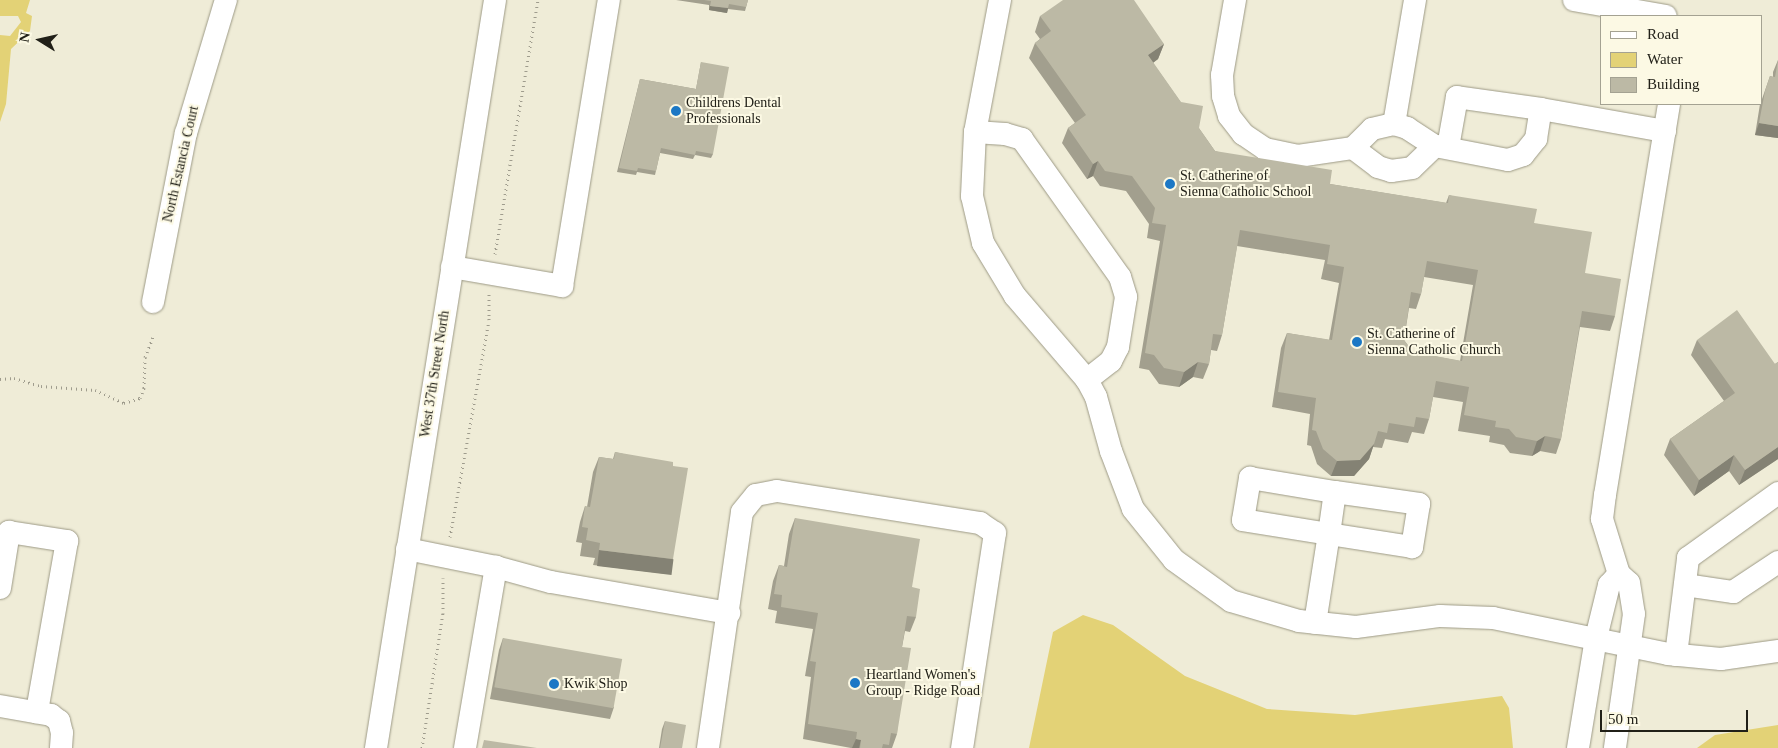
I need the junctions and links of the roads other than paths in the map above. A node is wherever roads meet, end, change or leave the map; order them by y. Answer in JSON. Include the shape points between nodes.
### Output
{"nodes":[{"id":1,"x":226,"y":0,"type":"edge"},
{"id":2,"x":495,"y":0,"type":"edge"},
{"id":3,"x":609,"y":0,"type":"edge"},
{"id":4,"x":1000,"y":0,"type":"edge"},
{"id":5,"x":1234,"y":0,"type":"edge"},
{"id":6,"x":1415,"y":0,"type":"edge"},
{"id":7,"x":1574,"y":0,"type":"edge"},
{"id":8,"x":1640,"y":5,"type":"edge"},
{"id":9,"x":1664,"y":15,"type":"edge"},
{"id":10,"x":1670,"y":105,"type":"edge"},
{"id":11,"x":1540,"y":110,"type":"junction"},
{"id":12,"x":1394,"y":124,"type":"junction"},
{"id":13,"x":1665,"y":131,"type":"junction"},
{"id":14,"x":976,"y":132,"type":"junction"},
{"id":15,"x":1442,"y":147,"type":"junction"},
{"id":16,"x":1353,"y":148,"type":"junction"},
{"id":17,"x":452,"y":267,"type":"junction"},
{"id":18,"x":153,"y":302,"type":"dead end"},
{"id":19,"x":1087,"y":380,"type":"junction"},
{"id":20,"x":1335,"y":492,"type":"junction"},
{"id":21,"x":1778,"y":493,"type":"edge"},
{"id":22,"x":1329,"y":534,"type":"junction"},
{"id":23,"x":407,"y":549,"type":"junction"},
{"id":24,"x":1778,"y":562,"type":"edge"},
{"id":25,"x":496,"y":567,"type":"junction"},
{"id":26,"x":1619,"y":574,"type":"junction"},
{"id":27,"x":1685,"y":586,"type":"junction"},
{"id":28,"x":0,"y":588,"type":"edge"},
{"id":29,"x":728,"y":613,"type":"junction"},
{"id":30,"x":1315,"y":623,"type":"junction"},
{"id":31,"x":1596,"y":638,"type":"junction"},
{"id":32,"x":1632,"y":648,"type":"junction"},
{"id":33,"x":1778,"y":651,"type":"edge"},
{"id":34,"x":1676,"y":655,"type":"junction"},
{"id":35,"x":0,"y":706,"type":"edge"},
{"id":36,"x":37,"y":712,"type":"junction"},
{"id":37,"x":61,"y":748,"type":"edge"},
{"id":38,"x":376,"y":748,"type":"edge"},
{"id":39,"x":465,"y":748,"type":"edge"},
{"id":40,"x":708,"y":748,"type":"edge"},
{"id":41,"x":962,"y":748,"type":"edge"},
{"id":42,"x":1578,"y":748,"type":"edge"},
{"id":43,"x":1615,"y":748,"type":"edge"}],
"edges":[{"from":1,"to":18,"type":"street","name":"North Estancia Court","via":[[186,133]]},
{"from":2,"to":17,"type":"street","name":"West 37th Street North"},
{"from":3,"to":17,"type":"street","via":[[562,286]]},
{"from":4,"to":14,"type":"street"},
{"from":5,"to":16,"type":"street","via":[[1222,74],[1223,96],[1229,116],[1242,134],[1265,150],[1282,154],[1298,156]]},
{"from":6,"to":12,"type":"street"},
{"from":7,"to":8,"type":"street"},
{"from":8,"to":9,"type":"street"},
{"from":10,"to":13,"type":"street"},
{"from":11,"to":13,"type":"street"},
{"from":11,"to":15,"type":"street","via":[[1536,139],[1523,155],[1508,160]]},
{"from":11,"to":15,"type":"street","via":[[1457,97]]},
{"from":12,"to":15,"type":"street"},
{"from":12,"to":16,"type":"street","via":[[1372,129]]},
{"from":13,"to":26,"type":"street","via":[[1604,495],[1602,519]]},
{"from":14,"to":19,"type":"street","via":[[972,196],[984,243],[1015,296]]},
{"from":14,"to":19,"type":"street","via":[[1022,139],[1120,277],[1126,297],[1118,347],[1111,361]]},
{"from":15,"to":16,"type":"street","via":[[1412,168],[1392,171],[1378,167]]},
{"from":17,"to":23,"type":"street","name":"West 37th Street North"},
{"from":19,"to":30,"type":"street","via":[[1096,397],[1111,451],[1133,509],[1174,560],[1231,601]]},
{"from":20,"to":22,"type":"street"},
{"from":20,"to":22,"type":"street","via":[[1419,504],[1412,547]]},
{"from":20,"to":22,"type":"street","via":[[1250,478],[1243,520]]},
{"from":21,"to":27,"type":"street","via":[[1688,558]]},
{"from":22,"to":30,"type":"street"},
{"from":23,"to":25,"type":"street"},
{"from":23,"to":38,"type":"street","name":"West 37th Street North"},
{"from":24,"to":27,"type":"street","via":[[1733,592]]},
{"from":25,"to":29,"type":"street","via":[[551,582]]},
{"from":25,"to":39,"type":"street"},
{"from":26,"to":31,"type":"street","via":[[1610,586]]},
{"from":26,"to":32,"type":"street","via":[[1629,583],[1634,614]]},
{"from":27,"to":34,"type":"street"},
{"from":28,"to":36,"type":"street","via":[[10,532],[67,542]]},
{"from":29,"to":40,"type":"street"},
{"from":29,"to":41,"type":"street","via":[[742,512],[756,495],[777,491],[980,523],[995,533]]},
{"from":30,"to":31,"type":"street","via":[[1356,627],[1440,616],[1494,618]]},
{"from":31,"to":32,"type":"street"},
{"from":31,"to":42,"type":"street"},
{"from":32,"to":34,"type":"street"},
{"from":32,"to":43,"type":"street"},
{"from":33,"to":34,"type":"street","via":[[1721,659]]},
{"from":35,"to":36,"type":"street"},
{"from":36,"to":37,"type":"street","via":[[51,715],[59,721]]}]}
